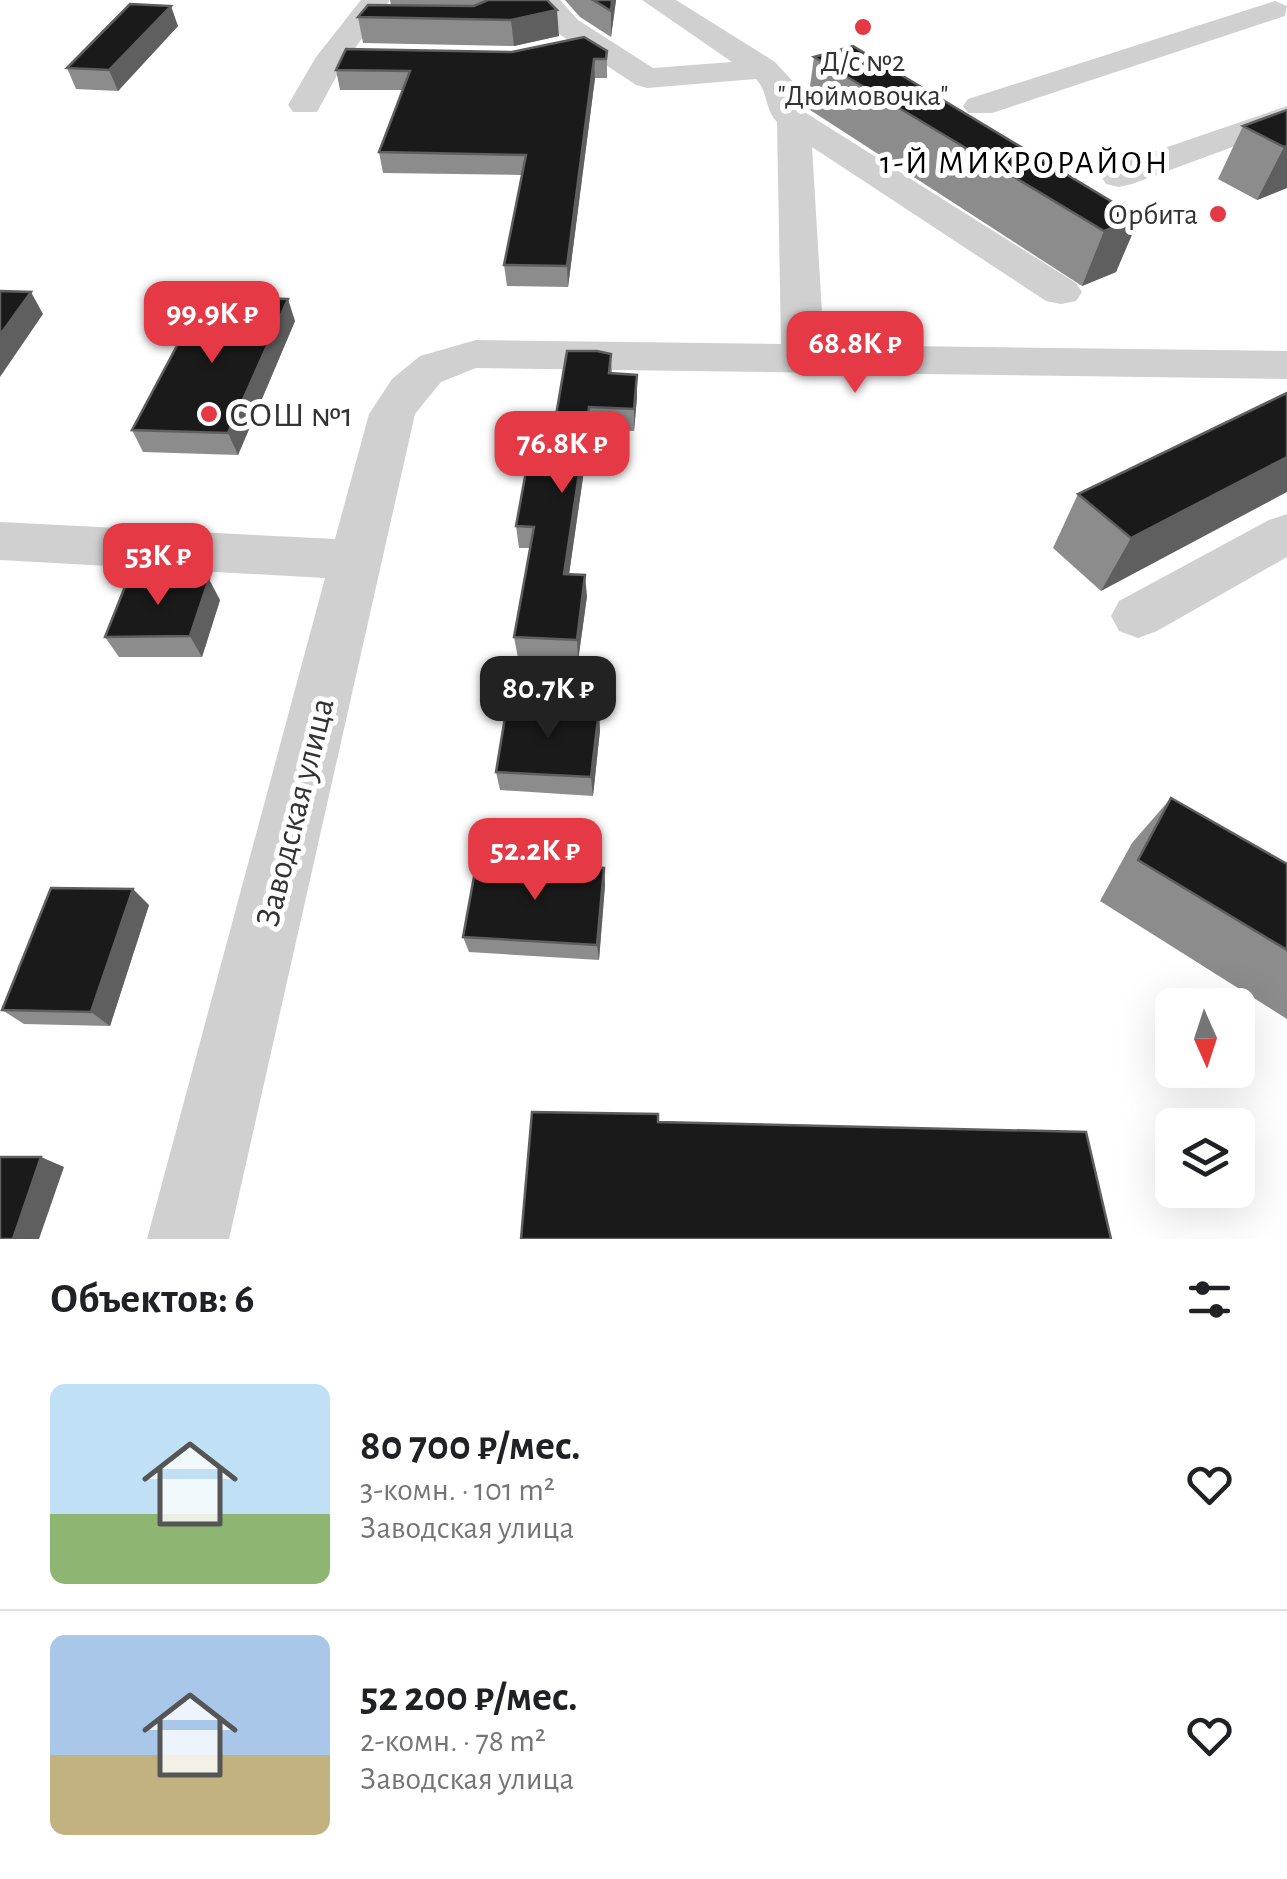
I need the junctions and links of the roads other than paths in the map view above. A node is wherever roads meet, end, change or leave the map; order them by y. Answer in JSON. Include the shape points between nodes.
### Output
{"nodes":[{"id":1,"x":544,"y":0,"type":"edge"},
{"id":2,"x":656,"y":0,"type":"edge"},
{"id":3,"x":1272,"y":8,"type":"edge"},
{"id":4,"x":379,"y":12,"type":"edge"},
{"id":5,"x":591,"y":42,"type":"junction"},
{"id":6,"x":552,"y":52,"type":"edge"},
{"id":7,"x":334,"y":56,"type":"junction"},
{"id":8,"x":370,"y":56,"type":"edge"},
{"id":9,"x":764,"y":69,"type":"junction"},
{"id":10,"x":304,"y":105,"type":"dead end"},
{"id":11,"x":980,"y":106,"type":"dead end"},
{"id":12,"x":1287,"y":116,"type":"edge"},
{"id":13,"x":794,"y":120,"type":"junction"},
{"id":14,"x":1119,"y":176,"type":"dead end"},
{"id":15,"x":1061,"y":292,"type":"dead end"},
{"id":16,"x":804,"y":359,"type":"junction"},
{"id":17,"x":1287,"y":366,"type":"edge"},
{"id":18,"x":1287,"y":533,"type":"edge"},
{"id":19,"x":0,"y":542,"type":"edge"},
{"id":20,"x":356,"y":560,"type":"junction"},
{"id":21,"x":1138,"y":616,"type":"dead end"},
{"id":22,"x":188,"y":1239,"type":"edge"}],
"edges":[{"from":1,"to":5,"type":"street"},
{"from":2,"to":9,"type":"street"},
{"from":3,"to":11,"type":"street"},
{"from":4,"to":7,"type":"street"},
{"from":5,"to":6,"type":"street"},
{"from":5,"to":9,"type":"street","via":[[647,78]]},
{"from":7,"to":8,"type":"street"},
{"from":7,"to":10,"type":"street"},
{"from":9,"to":13,"type":"street","via":[[782,87],[785,111]]},
{"from":12,"to":14,"type":"street"},
{"from":13,"to":15,"type":"street"},
{"from":13,"to":16,"type":"street"},
{"from":16,"to":17,"type":"street"},
{"from":16,"to":20,"type":"street","name":"Заводская улица","via":[[451,359],[406,387],[392,414]]},
{"from":18,"to":21,"type":"street"},
{"from":19,"to":20,"type":"street"},
{"from":20,"to":22,"type":"street","name":"Заводская улица"}]}
